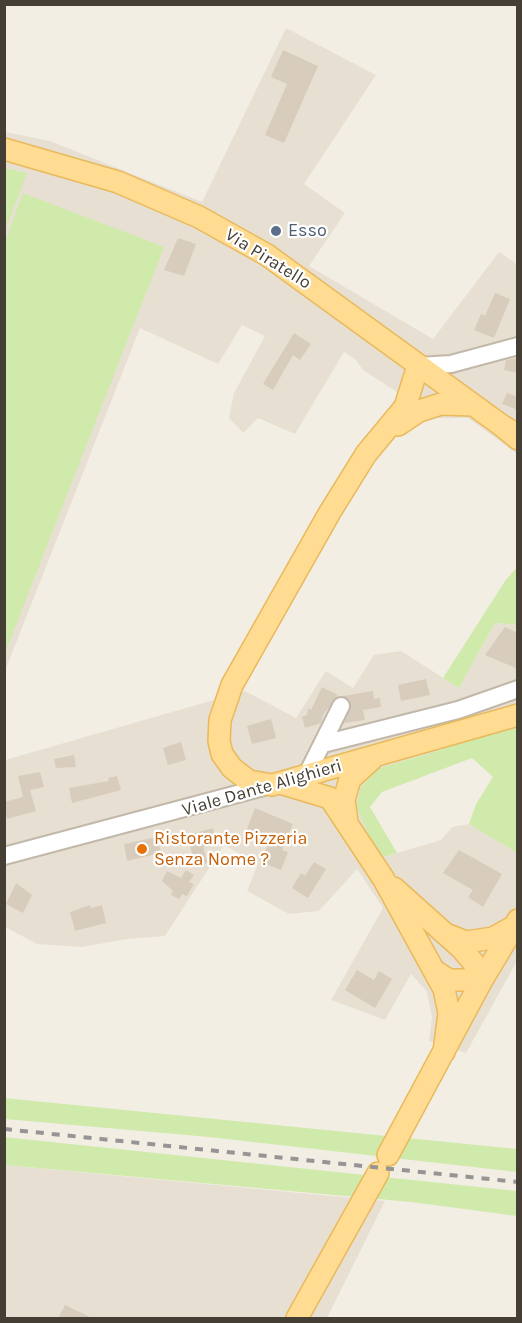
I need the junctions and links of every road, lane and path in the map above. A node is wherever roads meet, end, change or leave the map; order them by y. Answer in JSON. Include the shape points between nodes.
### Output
{"nodes":[{"id":1,"x":4,"y":149,"type":"edge"},
{"id":2,"x":518,"y":346,"type":"edge"},
{"id":3,"x":418,"y":366,"type":"junction"},
{"id":4,"x":473,"y":405,"type":"junction"},
{"id":5,"x":512,"y":433,"type":"edge"},
{"id":6,"x":385,"y":434,"type":"junction"},
{"id":7,"x":518,"y":689,"type":"edge"},
{"id":8,"x":341,"y":706,"type":"dead end"},
{"id":9,"x":518,"y":715,"type":"edge"},
{"id":10,"x":322,"y":744,"type":"junction"},
{"id":11,"x":374,"y":757,"type":"junction"},
{"id":12,"x":306,"y":776,"type":"junction"},
{"id":13,"x":276,"y":784,"type":"junction"},
{"id":14,"x":347,"y":823,"type":"junction"},
{"id":15,"x":4,"y":856,"type":"edge"},
{"id":16,"x":383,"y":878,"type":"junction"},
{"id":17,"x":516,"y":923,"type":"edge"},
{"id":18,"x":448,"y":935,"type":"junction"},
{"id":19,"x":435,"y":971,"type":"junction"},
{"id":20,"x":482,"y":980,"type":"junction"},
{"id":21,"x":444,"y":1052,"type":"junction"},
{"id":22,"x":297,"y":1318,"type":"edge"}],
"edges":[{"from":1,"to":3,"type":"main road","name":"Via Piratello","via":[[118,182],[199,217],[267,255]]},
{"from":2,"to":3,"type":"street","via":[[451,364]]},
{"from":3,"to":4,"type":"main road","name":"Via Piratello"},
{"from":3,"to":6,"type":"main road","via":[[405,407]]},
{"from":4,"to":5,"type":"main road","name":"Via Piratello"},
{"from":4,"to":6,"type":"main road","via":[[441,405],[419,411]]},
{"from":6,"to":13,"type":"main road","via":[[360,463],[267,620],[232,685],[220,720],[222,754],[232,768],[249,781]]},
{"from":7,"to":10,"type":"street","via":[[458,710]]},
{"from":8,"to":10,"type":"street"},
{"from":9,"to":11,"type":"main road","name":"Viale Dante Alighieri"},
{"from":10,"to":12,"type":"street"},
{"from":11,"to":12,"type":"main road","name":"Viale Dante Alighieri"},
{"from":11,"to":14,"type":"main road","via":[[350,778],[344,800]]},
{"from":12,"to":13,"type":"main road","name":"Viale Dante Alighieri"},
{"from":13,"to":14,"type":"main road","via":[[330,798]]},
{"from":13,"to":15,"type":"street","name":"Viale Dante Alighieri"},
{"from":14,"to":16,"type":"main road"},
{"from":16,"to":18,"type":"main road"},
{"from":16,"to":19,"type":"main road"},
{"from":17,"to":18,"type":"main road","via":[[493,939],[466,942]]},
{"from":17,"to":20,"type":"main road"},
{"from":18,"to":20,"type":"main road","via":[[473,962]]},
{"from":19,"to":20,"type":"main road","via":[[449,980]]},
{"from":19,"to":21,"type":"main road","via":[[449,1013]]},
{"from":20,"to":21,"type":"main road"},
{"from":21,"to":22,"type":"main road"}]}
